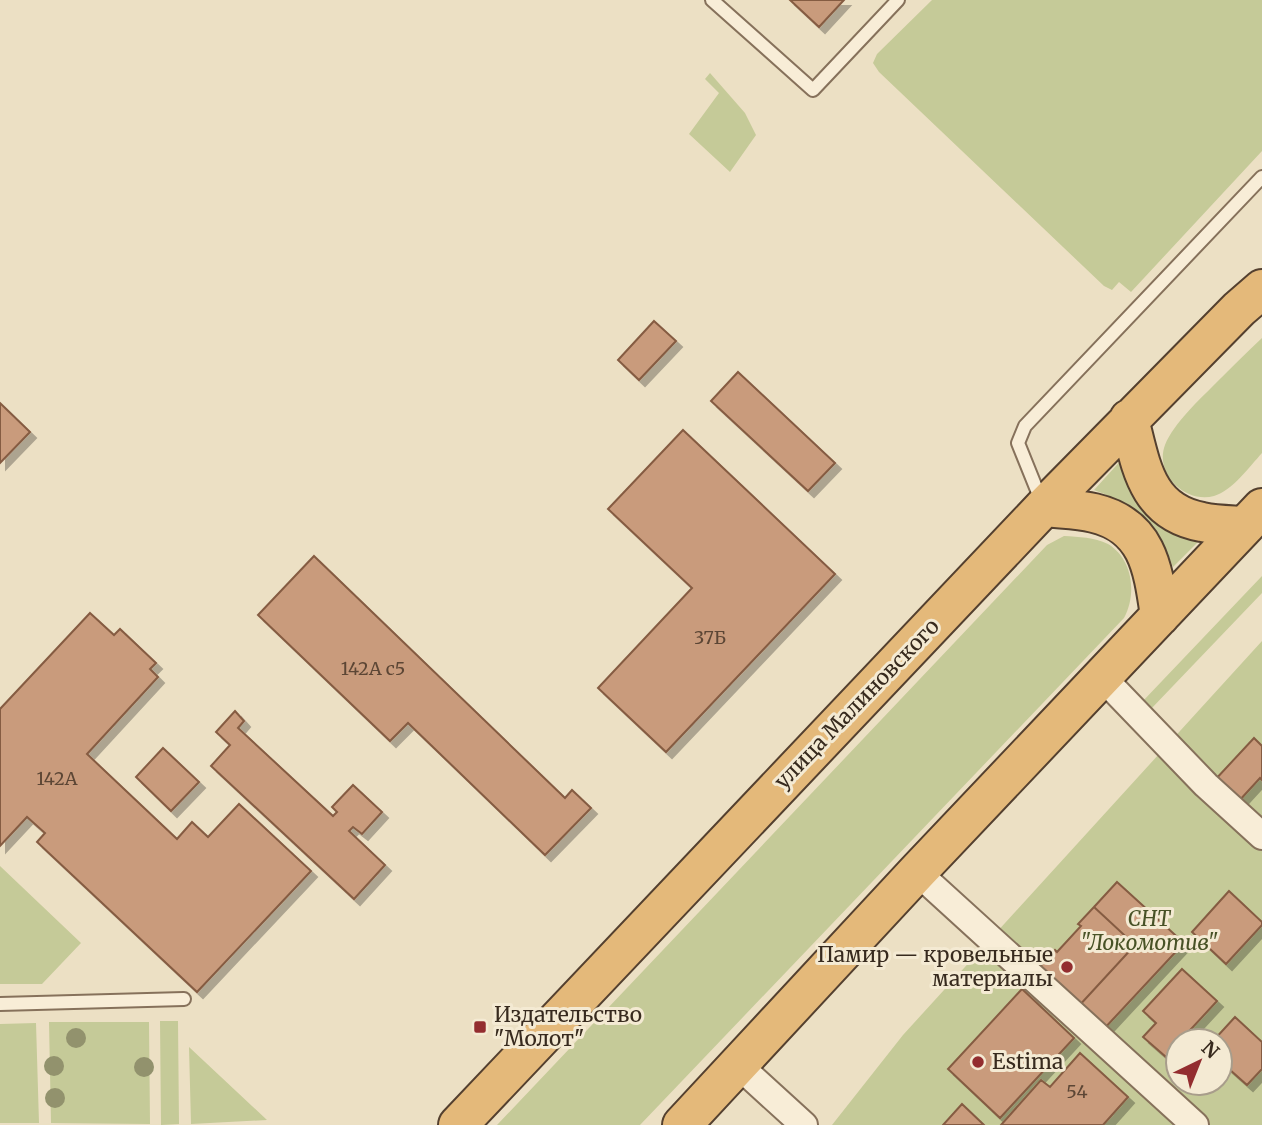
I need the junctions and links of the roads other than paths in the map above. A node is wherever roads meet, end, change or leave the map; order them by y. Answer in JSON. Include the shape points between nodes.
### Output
{"nodes":[{"id":1,"x":712,"y":0,"type":"edge"},
{"id":2,"x":898,"y":0,"type":"edge"},
{"id":3,"x":1262,"y":177,"type":"edge"},
{"id":4,"x":1262,"y":289,"type":"edge"},
{"id":5,"x":1129,"y":419,"type":"junction"},
{"id":6,"x":1044,"y":507,"type":"junction"},
{"id":7,"x":1254,"y":517,"type":"edge"},
{"id":8,"x":1160,"y":616,"type":"junction"},
{"id":9,"x":1102,"y":677,"type":"junction"},
{"id":10,"x":1262,"y":836,"type":"edge"},
{"id":11,"x":917,"y":872,"type":"junction"},
{"id":12,"x":184,"y":999,"type":"dead end"},
{"id":13,"x":0,"y":1004,"type":"edge"},
{"id":14,"x":738,"y":1065,"type":"junction"},
{"id":15,"x":458,"y":1125,"type":"edge"},
{"id":16,"x":682,"y":1125,"type":"edge"},
{"id":17,"x":804,"y":1125,"type":"edge"},
{"id":18,"x":1195,"y":1125,"type":"edge"}],
"edges":[{"from":1,"to":2,"type":"lane","via":[[813,90]]},
{"from":3,"to":6,"type":"lane","via":[[1025,426],[1018,443]]},
{"from":4,"to":5,"type":"highway","name":"улица Малиновского"},
{"from":5,"to":6,"type":"highway","name":"улица Малиновского"},
{"from":5,"to":7,"type":"highway","via":[[1142,471],[1167,506],[1203,522]]},
{"from":6,"to":8,"type":"highway","via":[[1094,513],[1133,534],[1154,574]]},
{"from":6,"to":15,"type":"highway","name":"улица Малиновского"},
{"from":7,"to":8,"type":"highway"},
{"from":8,"to":9,"type":"highway"},
{"from":9,"to":10,"type":"street"},
{"from":9,"to":11,"type":"highway"},
{"from":11,"to":14,"type":"highway"},
{"from":11,"to":18,"type":"street"},
{"from":12,"to":13,"type":"lane"},
{"from":14,"to":16,"type":"highway"},
{"from":14,"to":17,"type":"street"}]}
